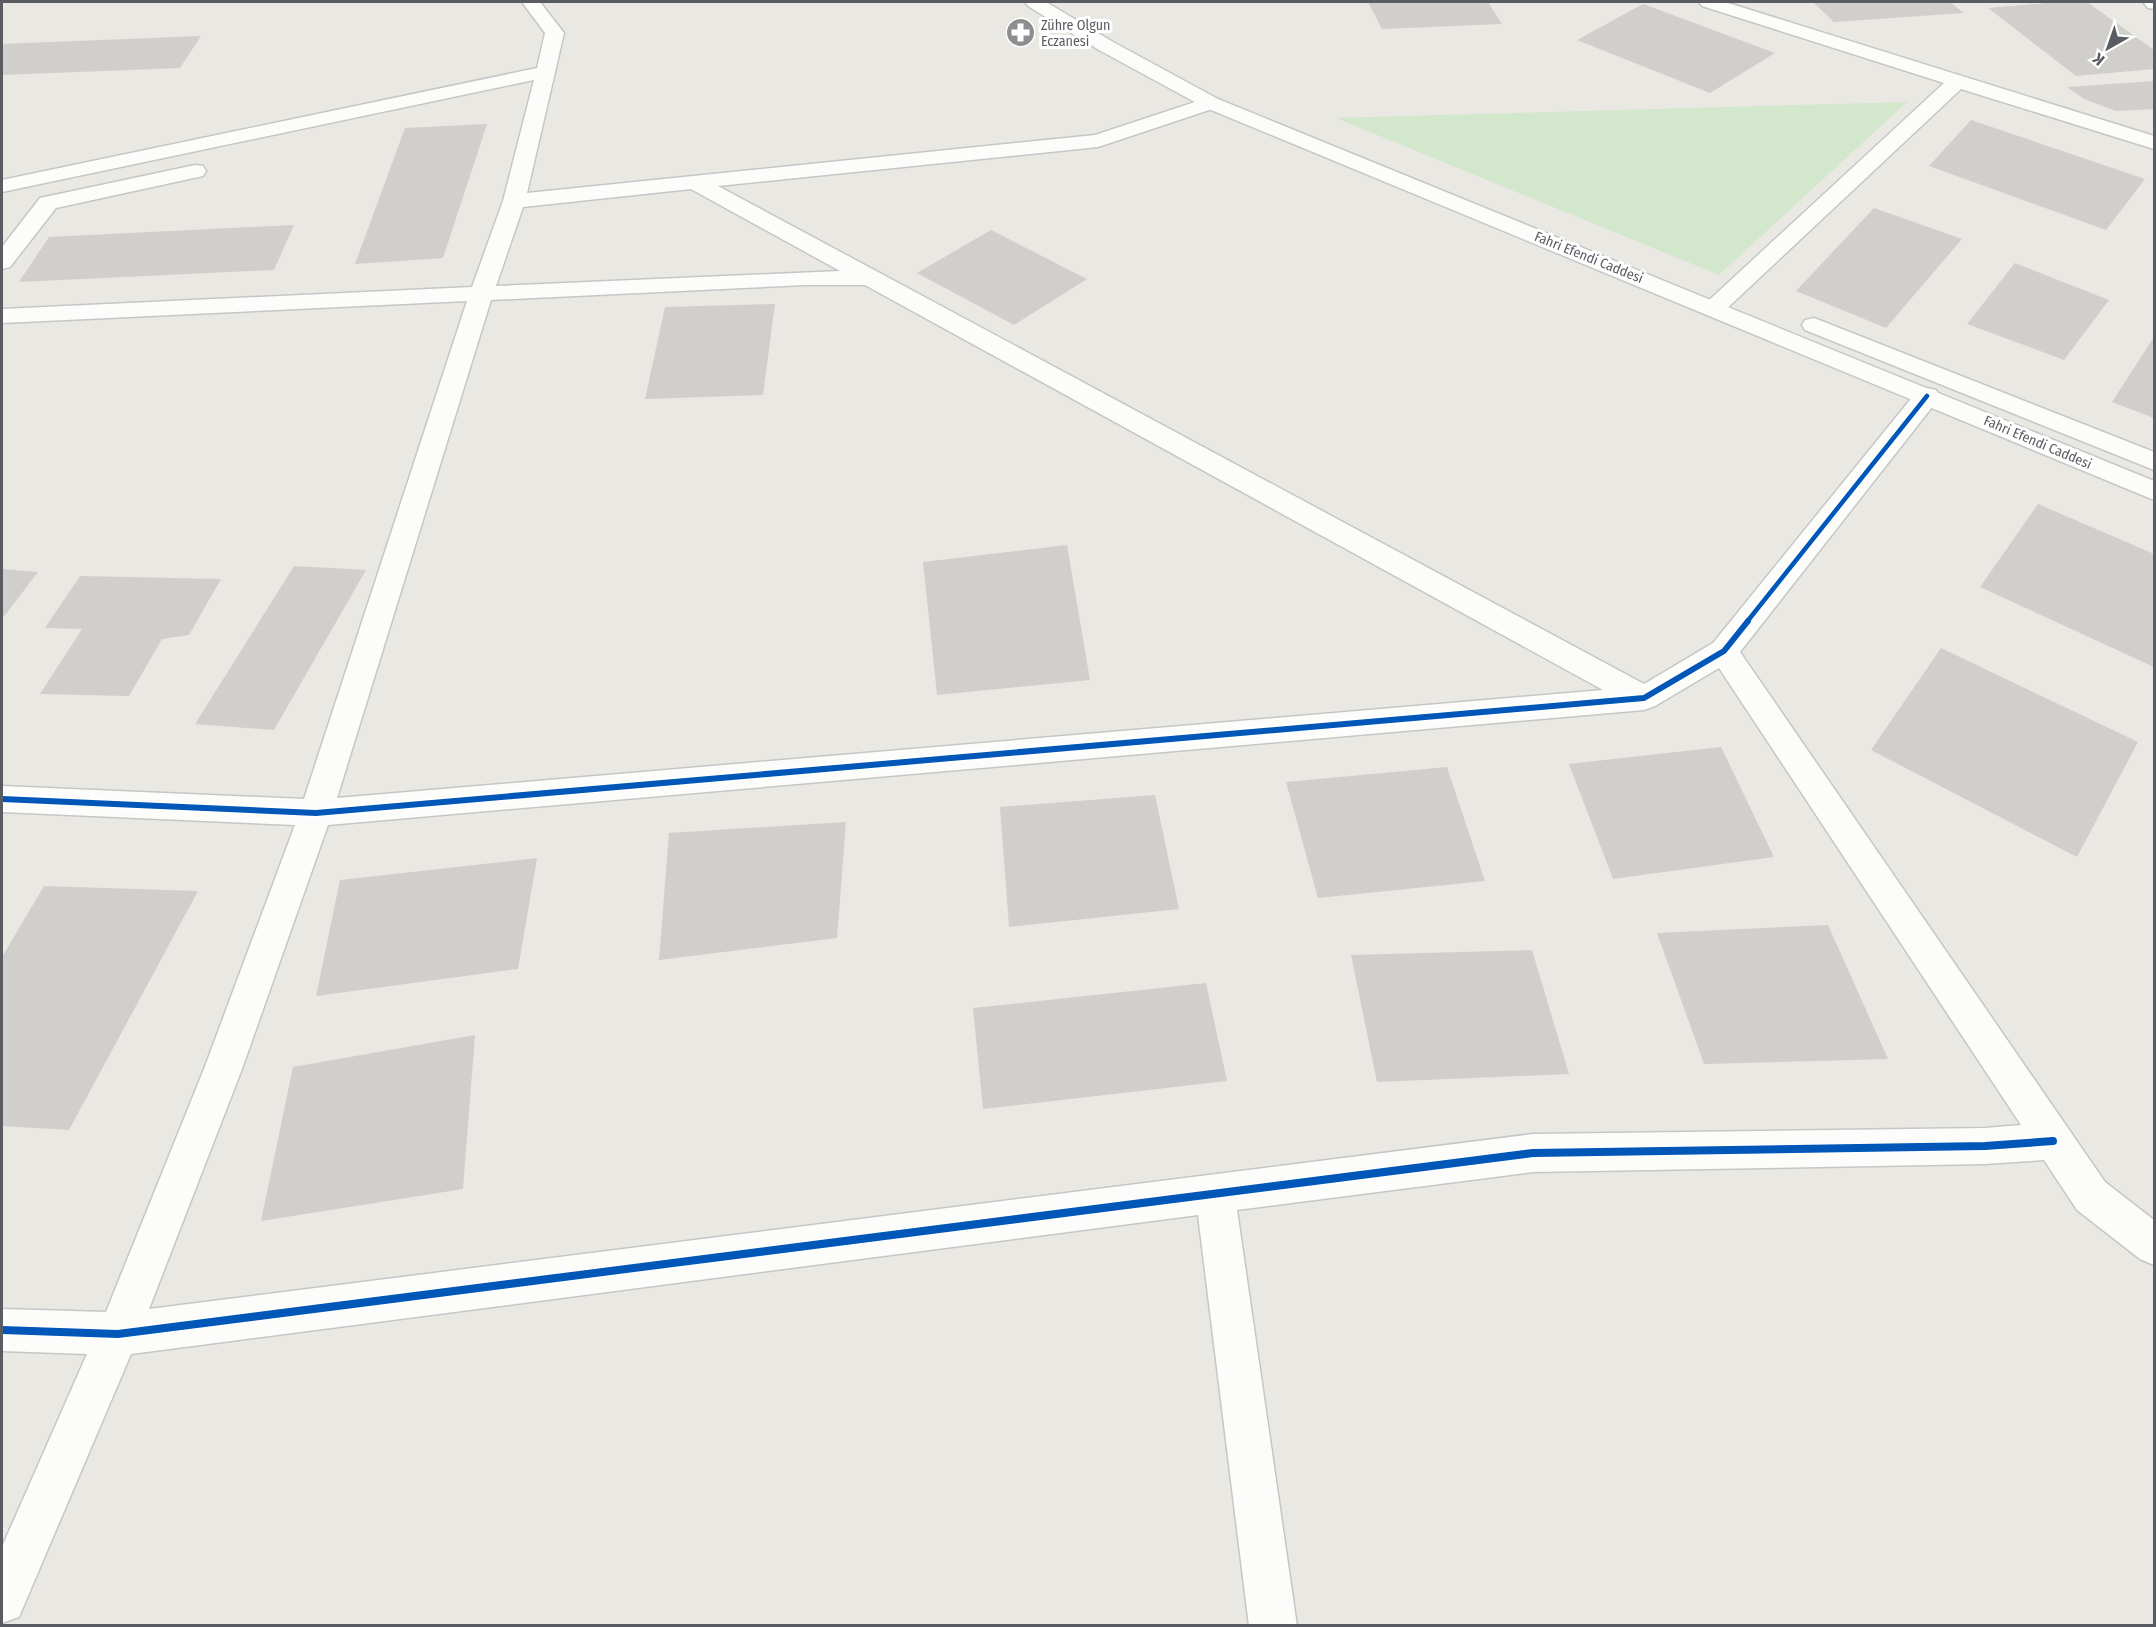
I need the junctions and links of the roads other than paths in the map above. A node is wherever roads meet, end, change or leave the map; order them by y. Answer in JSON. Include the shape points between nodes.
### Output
{"nodes":[{"id":1,"x":531,"y":2,"type":"edge"},
{"id":2,"x":1034,"y":2,"type":"edge"},
{"id":3,"x":1071,"y":2,"type":"edge"},
{"id":4,"x":1708,"y":2,"type":"edge"},
{"id":5,"x":544,"y":72,"type":"junction"},
{"id":6,"x":1958,"y":81,"type":"junction"},
{"id":7,"x":1210,"y":103,"type":"junction"},
{"id":8,"x":2154,"y":143,"type":"edge"},
{"id":9,"x":195,"y":171,"type":"dead end"},
{"id":10,"x":694,"y":182,"type":"junction"},
{"id":11,"x":2,"y":186,"type":"edge"},
{"id":12,"x":514,"y":201,"type":"junction"},
{"id":13,"x":1587,"y":234,"type":"dead end"},
{"id":14,"x":2,"y":262,"type":"edge"},
{"id":15,"x":867,"y":278,"type":"junction"},
{"id":16,"x":1708,"y":283,"type":"dead end"},
{"id":17,"x":1730,"y":291,"type":"junction"},
{"id":18,"x":481,"y":295,"type":"junction"},
{"id":19,"x":1752,"y":300,"type":"dead end"},
{"id":20,"x":1714,"y":308,"type":"junction"},
{"id":21,"x":2,"y":316,"type":"edge"},
{"id":22,"x":1796,"y":318,"type":"dead end"},
{"id":23,"x":1927,"y":396,"type":"junction"},
{"id":24,"x":2154,"y":462,"type":"edge"},
{"id":25,"x":2154,"y":491,"type":"edge"},
{"id":26,"x":1724,"y":651,"type":"junction"},
{"id":27,"x":1644,"y":698,"type":"junction"},
{"id":28,"x":2,"y":799,"type":"edge"},
{"id":29,"x":316,"y":813,"type":"junction"},
{"id":30,"x":2053,"y":1142,"type":"junction"},
{"id":31,"x":1215,"y":1193,"type":"junction"},
{"id":32,"x":2154,"y":1245,"type":"edge"},
{"id":33,"x":2,"y":1330,"type":"edge"},
{"id":34,"x":118,"y":1334,"type":"junction"},
{"id":35,"x":2,"y":1600,"type":"edge"},
{"id":36,"x":1273,"y":1626,"type":"edge"}],
"edges":[{"from":1,"to":5,"type":"street","via":[[555,33]]},
{"from":2,"to":7,"type":"street","name":"Fahri Efendi Caddesi"},
{"from":3,"to":13,"type":"street","name":"Fahri Efendi Caddesi","via":[[1158,54],[1255,102]]},
{"from":4,"to":6,"type":"street"},
{"from":5,"to":11,"type":"street"},
{"from":5,"to":12,"type":"street"},
{"from":6,"to":8,"type":"street"},
{"from":6,"to":17,"type":"street"},
{"from":7,"to":10,"type":"street","via":[[1098,141]]},
{"from":7,"to":20,"type":"street","name":"Fahri Efendi Caddesi"},
{"from":9,"to":14,"type":"street","via":[[48,202]]},
{"from":10,"to":12,"type":"street"},
{"from":10,"to":15,"type":"street"},
{"from":12,"to":18,"type":"street"},
{"from":15,"to":18,"type":"street"},
{"from":15,"to":27,"type":"street"},
{"from":16,"to":17,"type":"street"},
{"from":17,"to":19,"type":"street"},
{"from":17,"to":20,"type":"street"},
{"from":18,"to":21,"type":"street"},
{"from":18,"to":29,"type":"street"},
{"from":20,"to":23,"type":"street","name":"Fahri Efendi Caddesi"},
{"from":22,"to":24,"type":"street","name":"Fahri Efendi Caddesi"},
{"from":23,"to":25,"type":"street","name":"Fahri Efendi Caddesi"},
{"from":23,"to":26,"type":"street"},
{"from":26,"to":27,"type":"street"},
{"from":26,"to":30,"type":"street"},
{"from":27,"to":29,"type":"street"},
{"from":28,"to":29,"type":"street"},
{"from":29,"to":34,"type":"street","via":[[223,1069]]},
{"from":30,"to":31,"type":"street","via":[[1973,1147],[1533,1153]]},
{"from":30,"to":32,"type":"street","via":[[2091,1197]]},
{"from":31,"to":34,"type":"street"},
{"from":31,"to":36,"type":"street"},
{"from":33,"to":34,"type":"street"},
{"from":34,"to":35,"type":"street"}]}
